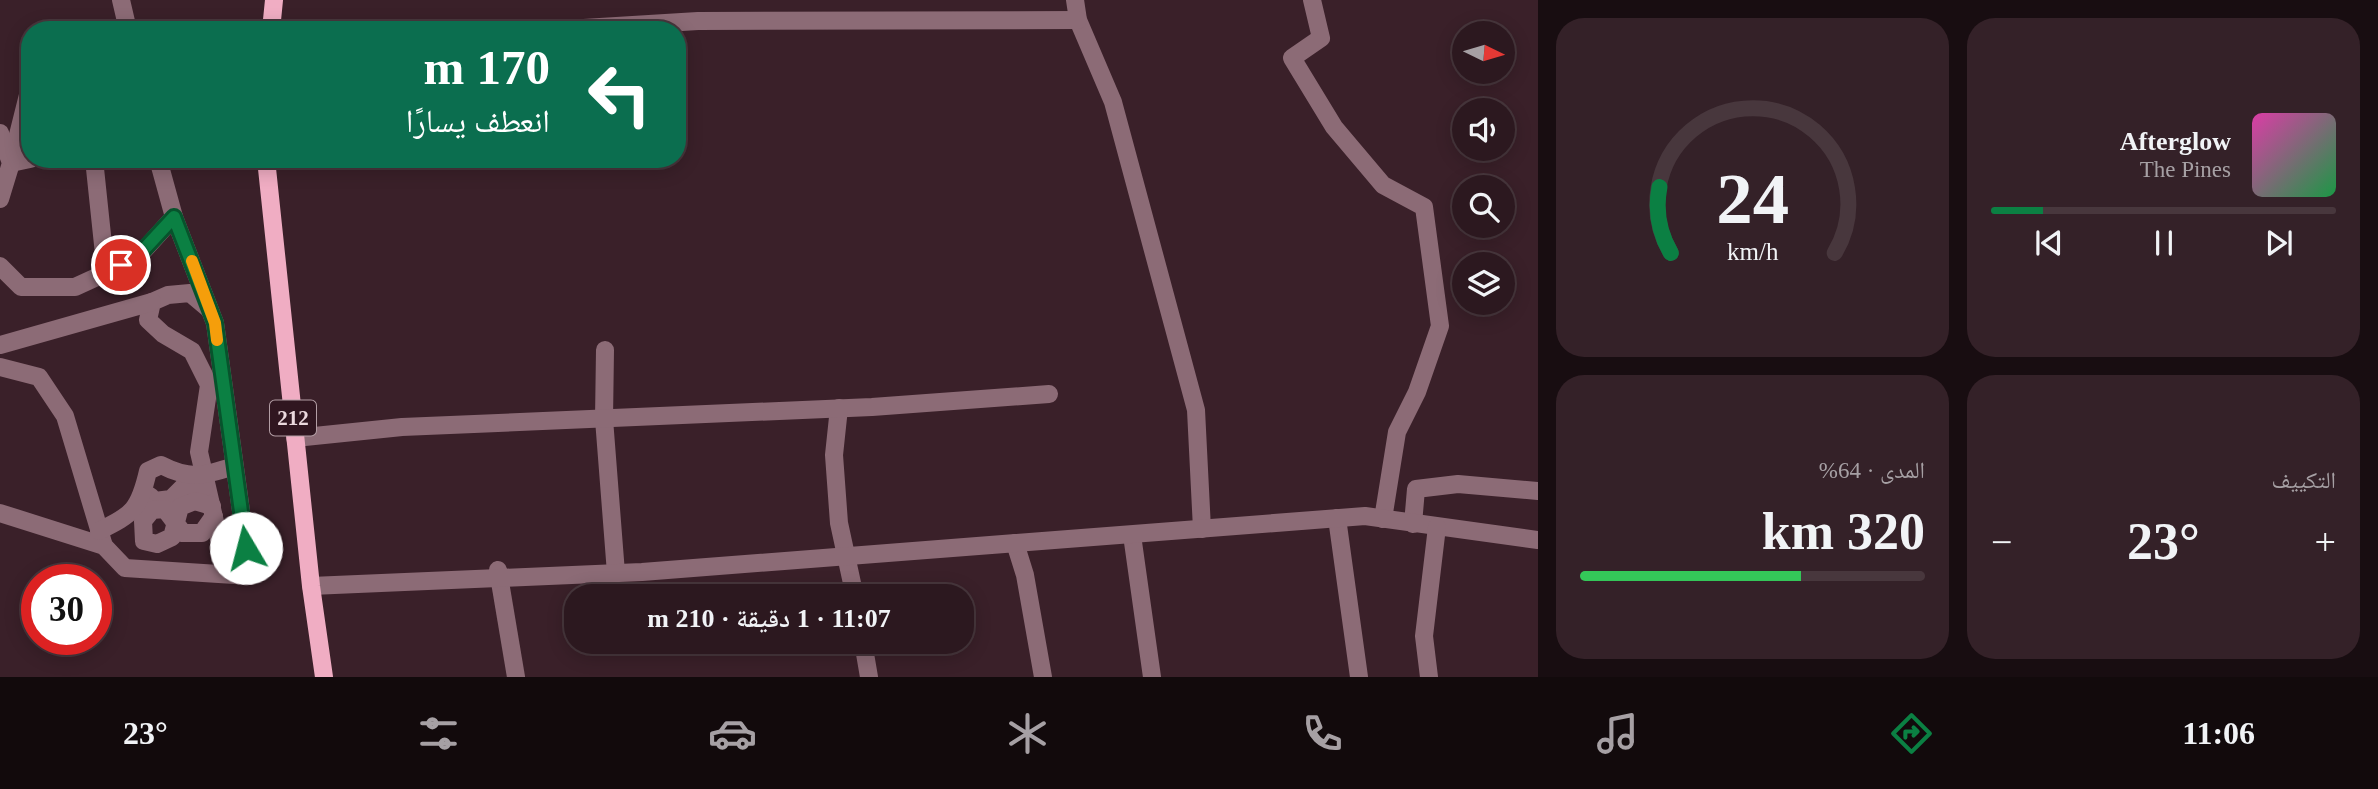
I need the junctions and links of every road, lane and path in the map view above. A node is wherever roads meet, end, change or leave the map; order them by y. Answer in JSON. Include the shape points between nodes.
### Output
{"nodes":[{"id":1,"x":121,"y":0,"type":"edge"},
{"id":2,"x":275,"y":0,"type":"edge"},
{"id":3,"x":1075,"y":0,"type":"edge"},
{"id":4,"x":1312,"y":0,"type":"edge"},
{"id":5,"x":1078,"y":20,"type":"junction"},
{"id":6,"x":126,"y":21,"type":"edge"},
{"id":7,"x":272,"y":21,"type":"edge"},
{"id":8,"x":686,"y":22,"type":"edge"},
{"id":9,"x":21,"y":123,"type":"edge"},
{"id":10,"x":0,"y":133,"type":"edge"},
{"id":11,"x":21,"y":161,"type":"edge"},
{"id":12,"x":11,"y":163,"type":"junction"},
{"id":13,"x":95,"y":168,"type":"edge"},
{"id":14,"x":160,"y":168,"type":"edge"},
{"id":15,"x":267,"y":168,"type":"edge"},
{"id":16,"x":0,"y":199,"type":"edge"},
{"id":17,"x":174,"y":217,"type":"junction"},
{"id":18,"x":0,"y":266,"type":"edge"},
{"id":19,"x":106,"y":272,"type":"junction"},
{"id":20,"x":152,"y":302,"type":"junction"},
{"id":21,"x":210,"y":310,"type":"junction"},
{"id":22,"x":0,"y":345,"type":"edge"},
{"id":23,"x":605,"y":349,"type":"dead end"},
{"id":24,"x":0,"y":367,"type":"edge"},
{"id":25,"x":1049,"y":394,"type":"dead end"},
{"id":26,"x":839,"y":408,"type":"junction"},
{"id":27,"x":604,"y":419,"type":"junction"},
{"id":28,"x":295,"y":438,"type":"junction"},
{"id":29,"x":234,"y":466,"type":"junction"},
{"id":30,"x":143,"y":491,"type":"junction"},
{"id":31,"x":1538,"y":491,"type":"edge"},
{"id":32,"x":209,"y":497,"type":"junction"},
{"id":33,"x":0,"y":513,"type":"edge"},
{"id":34,"x":1337,"y":519,"type":"junction"},
{"id":35,"x":1383,"y":519,"type":"junction"},
{"id":36,"x":1413,"y":524,"type":"junction"},
{"id":37,"x":1437,"y":527,"type":"junction"},
{"id":38,"x":1202,"y":529,"type":"junction"},
{"id":39,"x":1132,"y":535,"type":"junction"},
{"id":40,"x":101,"y":539,"type":"junction"},
{"id":41,"x":1538,"y":540,"type":"edge"},
{"id":42,"x":1015,"y":543,"type":"junction"},
{"id":43,"x":847,"y":556,"type":"junction"},
{"id":44,"x":616,"y":573,"type":"junction"},
{"id":45,"x":227,"y":574,"type":"junction"},
{"id":46,"x":499,"y":574,"type":"junction"},
{"id":47,"x":852,"y":584,"type":"edge"},
{"id":48,"x":311,"y":586,"type":"junction"},
{"id":49,"x":865,"y":654,"type":"edge"},
{"id":50,"x":324,"y":677,"type":"edge"},
{"id":51,"x":516,"y":677,"type":"edge"},
{"id":52,"x":869,"y":677,"type":"edge"},
{"id":53,"x":1043,"y":677,"type":"edge"},
{"id":54,"x":1152,"y":677,"type":"edge"},
{"id":55,"x":1359,"y":677,"type":"edge"},
{"id":56,"x":1429,"y":677,"type":"edge"}],
"edges":[{"from":1,"to":6,"type":"street"},
{"from":2,"to":7,"type":"main road"},
{"from":3,"to":5,"type":"street"},
{"from":4,"to":35,"type":"street","via":[[1321,38],[1292,58],[1334,127],[1383,185],[1424,207],[1440,326],[1397,432]]},
{"from":5,"to":8,"type":"street"},
{"from":5,"to":38,"type":"street","via":[[1113,102],[1196,411]]},
{"from":9,"to":12,"type":"street"},
{"from":10,"to":12,"type":"street"},
{"from":11,"to":12,"type":"street"},
{"from":12,"to":16,"type":"street"},
{"from":13,"to":19,"type":"street"},
{"from":14,"to":17,"type":"street"},
{"from":15,"to":28,"type":"main road","number":"212"},
{"from":17,"to":19,"type":"street","via":[[136,258]]},
{"from":17,"to":21,"type":"street"},
{"from":18,"to":19,"type":"street","via":[[21,287],[75,287]]},
{"from":20,"to":21,"type":"street","via":[[190,293]]},
{"from":20,"to":22,"type":"street"},
{"from":20,"to":32,"type":"street","via":[[148,320],[192,351],[209,385],[199,453]]},
{"from":21,"to":29,"type":"street"},
{"from":23,"to":27,"type":"street"},
{"from":24,"to":40,"type":"street","via":[[39,377],[65,416]]},
{"from":25,"to":26,"type":"street"},
{"from":26,"to":27,"type":"street"},
{"from":26,"to":43,"type":"street","via":[[834,455],[839,523]]},
{"from":27,"to":28,"type":"street","via":[[402,426]]},
{"from":27,"to":44,"type":"street"},
{"from":28,"to":48,"type":"main road","number":"212"},
{"from":29,"to":32,"type":"street"},
{"from":29,"to":45,"type":"street","via":[[250,576]]},
{"from":30,"to":32,"type":"street","via":[[155,501],[171,499],[185,485],[195,485]]},
{"from":30,"to":32,"type":"street","via":[[148,471],[161,465]]},
{"from":30,"to":40,"type":"street","via":[[129,516]]},
{"from":31,"to":36,"type":"street","via":[[1458,484],[1416,489]]},
{"from":32,"to":32,"type":"street","via":[[202,533],[183,533],[176,522],[180,507]]},
{"from":32,"to":45,"type":"street"},
{"from":33,"to":40,"type":"street"},
{"from":34,"to":35,"type":"street"},
{"from":34,"to":38,"type":"street"},
{"from":34,"to":55,"type":"street"},
{"from":35,"to":36,"type":"street"},
{"from":36,"to":37,"type":"street"},
{"from":37,"to":41,"type":"street"},
{"from":37,"to":56,"type":"street","via":[[1424,636]]},
{"from":38,"to":39,"type":"street"},
{"from":39,"to":42,"type":"street"},
{"from":39,"to":54,"type":"street"},
{"from":40,"to":45,"type":"street","via":[[125,568]]},
{"from":42,"to":43,"type":"street"},
{"from":42,"to":53,"type":"street"},
{"from":43,"to":44,"type":"street"},
{"from":43,"to":47,"type":"street"},
{"from":44,"to":46,"type":"street"},
{"from":46,"to":48,"type":"street"},
{"from":46,"to":51,"type":"street"},
{"from":48,"to":50,"type":"main road","number":"212"},
{"from":49,"to":52,"type":"street"}]}
